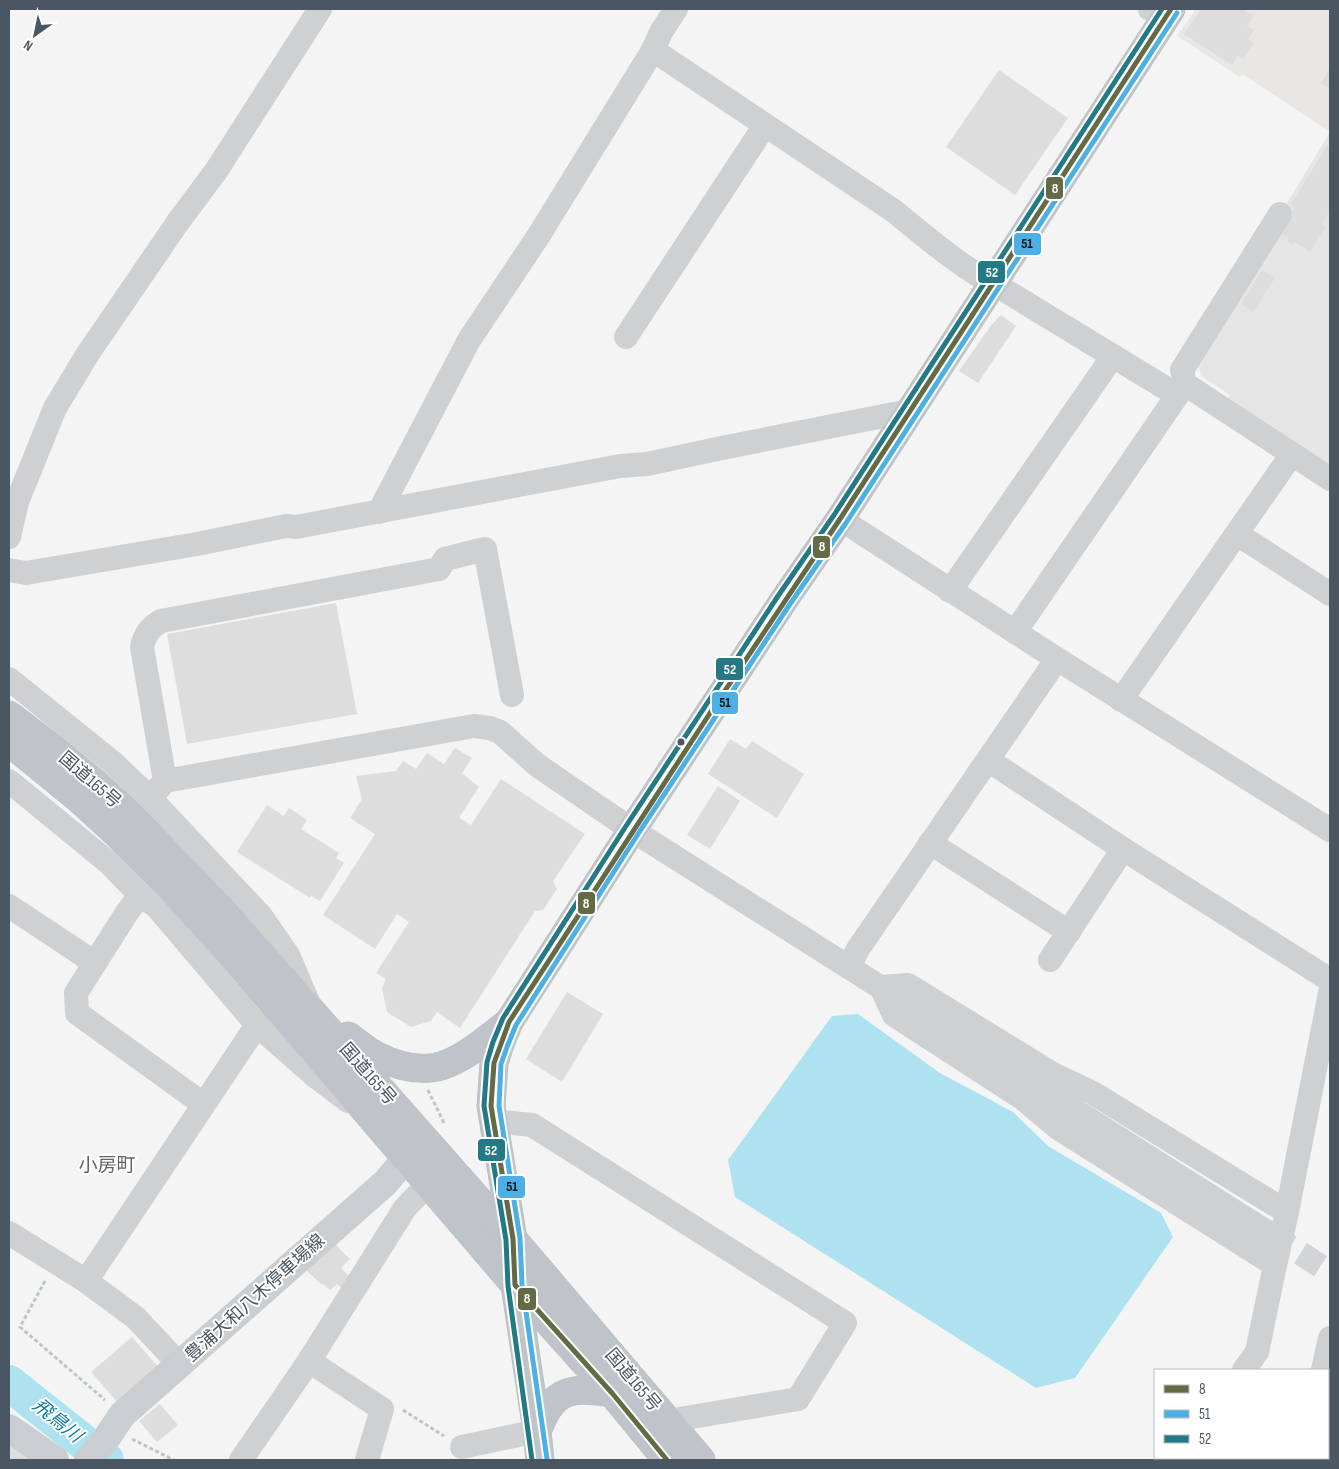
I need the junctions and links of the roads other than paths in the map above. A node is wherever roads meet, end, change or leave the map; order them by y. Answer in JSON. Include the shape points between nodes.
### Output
{"nodes":[{"id":1,"x":320,"y":9,"type":"edge"},
{"id":2,"x":676,"y":9,"type":"edge"},
{"id":3,"x":1162,"y":12,"type":"edge"},
{"id":4,"x":653,"y":50,"type":"junction"},
{"id":5,"x":765,"y":125,"type":"junction"},
{"id":6,"x":1280,"y":214,"type":"dead end"},
{"id":7,"x":993,"y":284,"type":"junction"},
{"id":8,"x":626,"y":337,"type":"dead end"},
{"id":9,"x":1114,"y":356,"type":"junction"},
{"id":10,"x":1181,"y":390,"type":"junction"},
{"id":11,"x":909,"y":411,"type":"junction"},
{"id":12,"x":1292,"y":454,"type":"junction"},
{"id":13,"x":1330,"y":479,"type":"edge"},
{"id":14,"x":379,"y":512,"type":"junction"},
{"id":15,"x":840,"y":519,"type":"junction"},
{"id":16,"x":1237,"y":534,"type":"junction"},
{"id":17,"x":9,"y":537,"type":"edge"},
{"id":18,"x":9,"y":570,"type":"edge"},
{"id":19,"x":950,"y":591,"type":"junction"},
{"id":20,"x":1330,"y":594,"type":"edge"},
{"id":21,"x":1015,"y":632,"type":"junction"},
{"id":22,"x":1057,"y":659,"type":"junction"},
{"id":23,"x":9,"y":679,"type":"edge"},
{"id":24,"x":512,"y":695,"type":"dead end"},
{"id":25,"x":1121,"y":700,"type":"junction"},
{"id":26,"x":9,"y":715,"type":"edge"},
{"id":27,"x":9,"y":742,"type":"edge"},
{"id":28,"x":988,"y":760,"type":"junction"},
{"id":29,"x":9,"y":781,"type":"edge"},
{"id":30,"x":158,"y":789,"type":"junction"},
{"id":31,"x":632,"y":830,"type":"junction"},
{"id":32,"x":1330,"y":830,"type":"edge"},
{"id":33,"x":930,"y":843,"type":"junction"},
{"id":34,"x":1123,"y":849,"type":"junction"},
{"id":35,"x":140,"y":896,"type":"junction"},
{"id":36,"x":9,"y":906,"type":"edge"},
{"id":37,"x":1069,"y":932,"type":"junction"},
{"id":38,"x":1050,"y":960,"type":"dead end"},
{"id":39,"x":93,"y":965,"type":"junction"},
{"id":40,"x":849,"y":967,"type":"junction"},
{"id":41,"x":1330,"y":980,"type":"edge"},
{"id":42,"x":881,"y":987,"type":"junction"},
{"id":43,"x":1330,"y":993,"type":"edge"},
{"id":44,"x":310,"y":1008,"type":"junction"},
{"id":45,"x":509,"y":1022,"type":"junction"},
{"id":46,"x":257,"y":1025,"type":"junction"},
{"id":47,"x":203,"y":1104,"type":"junction"},
{"id":48,"x":366,"y":1111,"type":"junction"},
{"id":49,"x":493,"y":1121,"type":"junction"},
{"id":50,"x":425,"y":1141,"type":"junction"},
{"id":51,"x":429,"y":1183,"type":"junction"},
{"id":52,"x":1287,"y":1212,"type":"junction"},
{"id":53,"x":9,"y":1233,"type":"edge"},
{"id":54,"x":1270,"y":1234,"type":"tunnel mouth"},
{"id":55,"x":513,"y":1239,"type":"junction"},
{"id":56,"x":1275,"y":1265,"type":"junction"},
{"id":57,"x":86,"y":1281,"type":"junction"},
{"id":58,"x":515,"y":1285,"type":"junction"},
{"id":59,"x":1330,"y":1338,"type":"edge"},
{"id":60,"x":309,"y":1361,"type":"junction"},
{"id":61,"x":180,"y":1366,"type":"junction"},
{"id":62,"x":1245,"y":1369,"type":"edge"},
{"id":63,"x":1323,"y":1369,"type":"edge"},
{"id":64,"x":612,"y":1393,"type":"junction"},
{"id":65,"x":668,"y":1421,"type":"junction"},
{"id":66,"x":9,"y":1428,"type":"edge"},
{"id":67,"x":537,"y":1431,"type":"junction"},
{"id":68,"x":462,"y":1447,"type":"road end"},
{"id":69,"x":54,"y":1460,"type":"edge"},
{"id":70,"x":88,"y":1460,"type":"edge"},
{"id":71,"x":241,"y":1460,"type":"edge"},
{"id":72,"x":366,"y":1460,"type":"edge"},
{"id":73,"x":540,"y":1460,"type":"edge"},
{"id":74,"x":667,"y":1460,"type":"edge"},
{"id":75,"x":700,"y":1460,"type":"edge"}],
"edges":[{"from":1,"to":17,"type":"street","via":[[216,171],[87,355],[55,408],[18,502]]},
{"from":2,"to":4,"type":"street"},
{"from":3,"to":7,"type":"highway"},
{"from":4,"to":5,"type":"street"},
{"from":4,"to":14,"type":"street","via":[[469,340]]},
{"from":5,"to":7,"type":"street","via":[[894,211]]},
{"from":5,"to":8,"type":"street"},
{"from":6,"to":10,"type":"street","via":[[1182,370]]},
{"from":7,"to":9,"type":"street"},
{"from":7,"to":11,"type":"highway"},
{"from":9,"to":10,"type":"street"},
{"from":9,"to":19,"type":"street"},
{"from":10,"to":12,"type":"street"},
{"from":10,"to":21,"type":"street"},
{"from":11,"to":14,"type":"street","via":[[647,464],[620,466]]},
{"from":11,"to":15,"type":"highway"},
{"from":12,"to":13,"type":"street"},
{"from":12,"to":16,"type":"street"},
{"from":14,"to":18,"type":"street","via":[[26,573]]},
{"from":15,"to":19,"type":"street"},
{"from":15,"to":31,"type":"highway"},
{"from":16,"to":20,"type":"street"},
{"from":16,"to":25,"type":"street"},
{"from":19,"to":21,"type":"street"},
{"from":21,"to":22,"type":"street"},
{"from":22,"to":25,"type":"street"},
{"from":22,"to":28,"type":"street"},
{"from":23,"to":30,"type":"street","via":[[111,761]]},
{"from":24,"to":30,"type":"street","via":[[485,549],[445,559],[439,569],[162,621],[151,627],[142,647]]},
{"from":25,"to":32,"type":"street"},
{"from":26,"to":44,"type":"highway","name":"国道165号","via":[[132,817]]},
{"from":27,"to":48,"type":"highway","name":"国道165号","via":[[79,799],[166,883],[244,968]]},
{"from":28,"to":33,"type":"street"},
{"from":28,"to":34,"type":"street"},
{"from":29,"to":35,"type":"street","via":[[109,863]]},
{"from":30,"to":31,"type":"street","via":[[474,726],[500,732],[537,765]]},
{"from":30,"to":44,"type":"street","via":[[261,916],[288,955]]},
{"from":31,"to":40,"type":"street"},
{"from":31,"to":45,"type":"highway"},
{"from":33,"to":37,"type":"street"},
{"from":33,"to":40,"type":"street"},
{"from":34,"to":37,"type":"street"},
{"from":34,"to":41,"type":"street"},
{"from":35,"to":39,"type":"street"},
{"from":35,"to":46,"type":"street","via":[[158,907]]},
{"from":36,"to":39,"type":"street"},
{"from":37,"to":38,"type":"street"},
{"from":39,"to":47,"type":"street","via":[[76,993],[77,1014]]},
{"from":40,"to":42,"type":"street"},
{"from":42,"to":52,"type":"street","via":[[908,985]]},
{"from":42,"to":54,"type":"street"},
{"from":42,"to":56,"type":"street","via":[[894,1015],[1022,1098],[1058,1128]]},
{"from":43,"to":52,"type":"street"},
{"from":44,"to":45,"type":"highway","via":[[376,1056],[422,1070],[454,1061]]},
{"from":44,"to":50,"type":"highway","name":"国道165号"},
{"from":45,"to":49,"type":"highway","via":[[494,1063]]},
{"from":46,"to":47,"type":"street"},
{"from":46,"to":48,"type":"street","via":[[343,1099]]},
{"from":47,"to":57,"type":"street"},
{"from":48,"to":50,"type":"highway","name":"国道165号"},
{"from":49,"to":55,"type":"highway"},
{"from":49,"to":65,"type":"street","via":[[532,1125],[845,1323],[798,1399]]},
{"from":50,"to":51,"type":"highway","name":"国道165号"},
{"from":50,"to":55,"type":"highway","name":"国道165号"},
{"from":50,"to":61,"type":"main road","name":"豊浦大和八木停車場線","via":[[385,1183]]},
{"from":51,"to":58,"type":"highway","name":"国道165号"},
{"from":51,"to":60,"type":"street","via":[[405,1208]]},
{"from":52,"to":56,"type":"street"},
{"from":53,"to":57,"type":"street"},
{"from":55,"to":58,"type":"highway"},
{"from":55,"to":65,"type":"highway","name":"国道165号"},
{"from":56,"to":62,"type":"street","via":[[1257,1352]]},
{"from":57,"to":61,"type":"street","via":[[136,1318]]},
{"from":58,"to":64,"type":"highway","name":"国道165号"},
{"from":58,"to":67,"type":"highway"},
{"from":59,"to":63,"type":"street"},
{"from":60,"to":71,"type":"street"},
{"from":60,"to":72,"type":"street","via":[[382,1409]]},
{"from":61,"to":70,"type":"main road","name":"豊浦大和八木停車場線","via":[[114,1426]]},
{"from":64,"to":67,"type":"highway","via":[[582,1389],[563,1393],[549,1406]]},
{"from":64,"to":74,"type":"highway","name":"国道165号"},
{"from":65,"to":75,"type":"highway","name":"国道165号"},
{"from":66,"to":69,"type":"main road"},
{"from":67,"to":68,"type":"street"},
{"from":67,"to":73,"type":"highway"}]}
